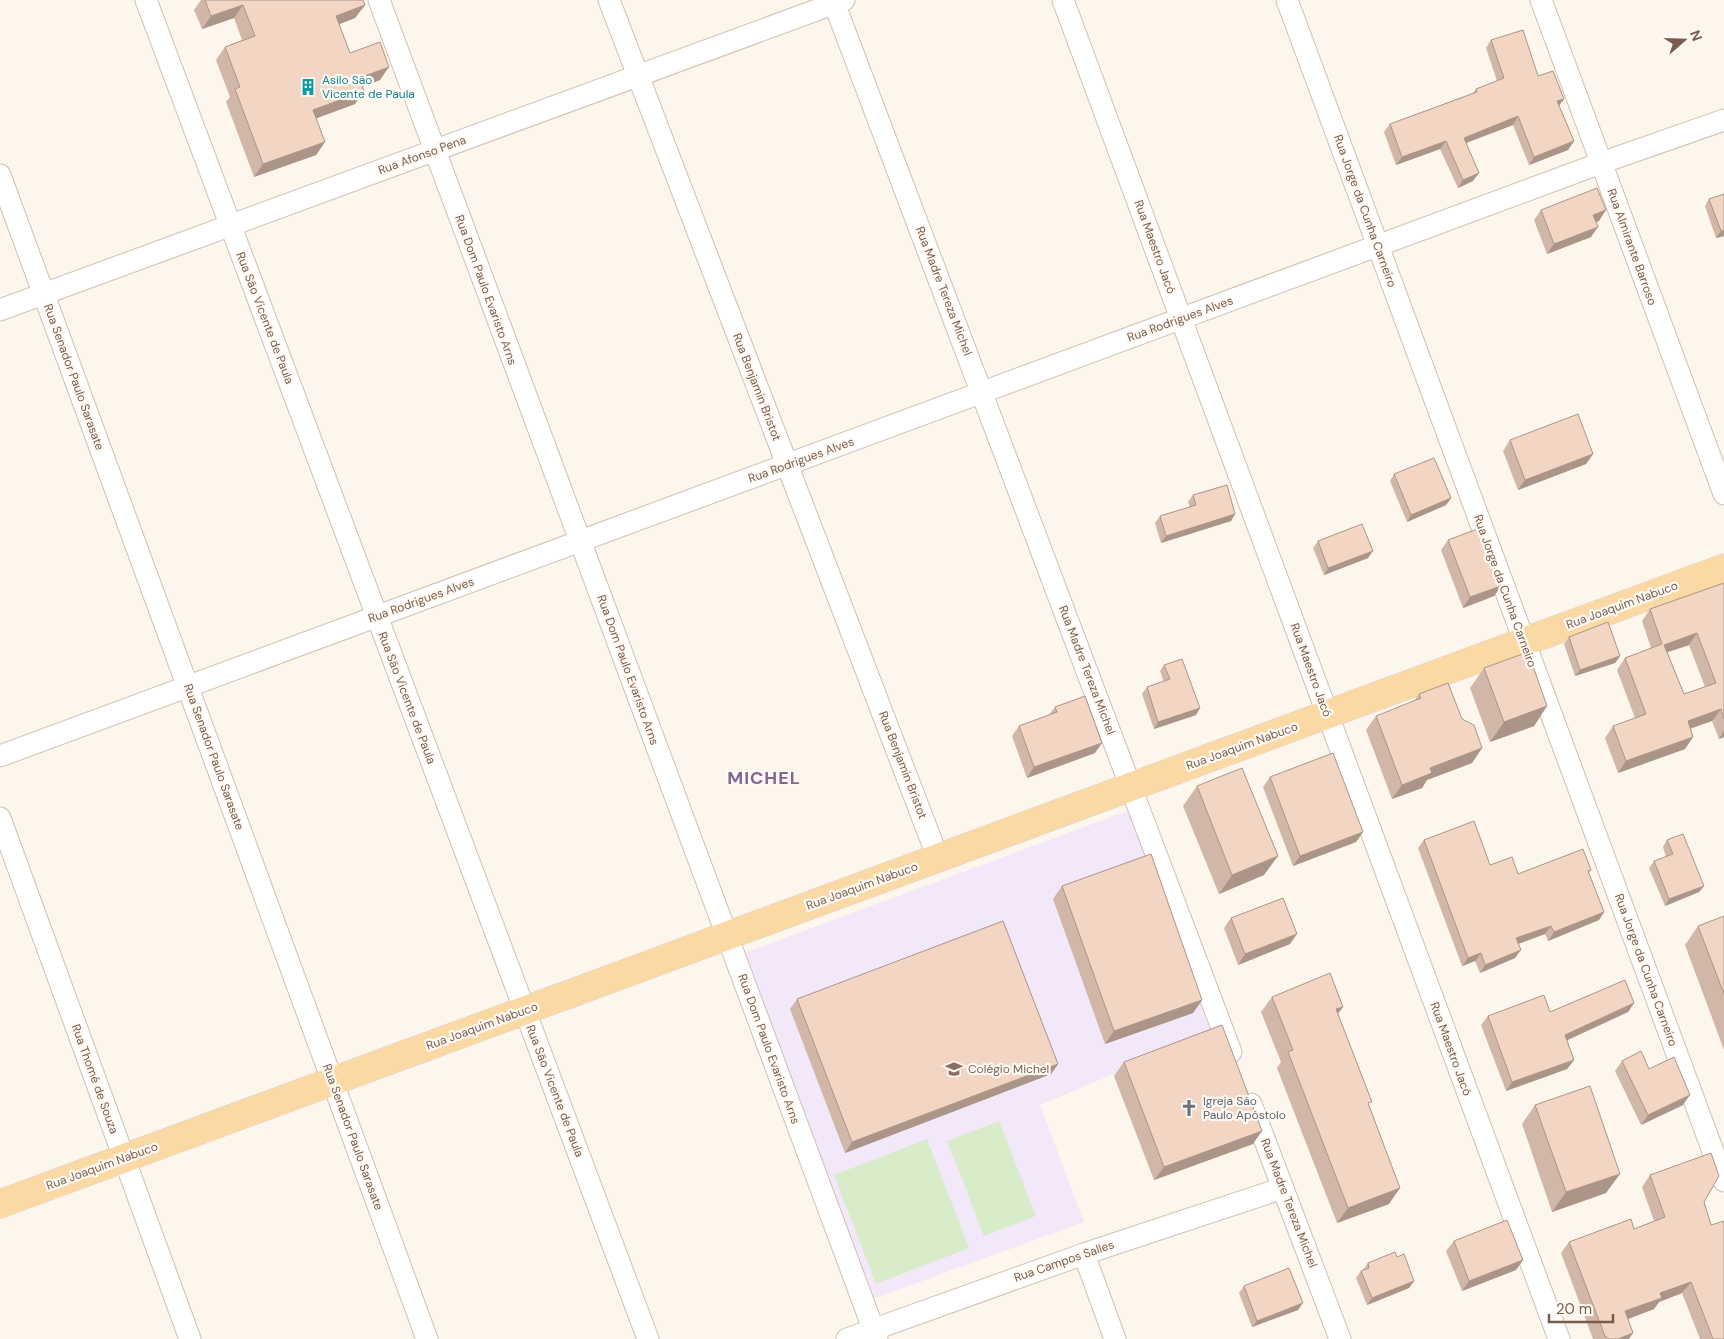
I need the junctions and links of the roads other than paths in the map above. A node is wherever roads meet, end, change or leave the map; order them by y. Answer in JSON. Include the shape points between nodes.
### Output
{"nodes":[{"id":1,"x":146,"y":0,"type":"edge"},
{"id":2,"x":379,"y":0,"type":"edge"},
{"id":3,"x":608,"y":0,"type":"edge"},
{"id":4,"x":1063,"y":0,"type":"edge"},
{"id":5,"x":1287,"y":0,"type":"edge"},
{"id":6,"x":1542,"y":0,"type":"edge"},
{"id":7,"x":838,"y":1,"type":"edge"},
{"id":8,"x":638,"y":76,"type":"junction"},
{"id":9,"x":1724,"y":120,"type":"edge"},
{"id":10,"x":435,"y":150,"type":"junction"},
{"id":11,"x":1601,"y":163,"type":"junction"},
{"id":12,"x":0,"y":175,"type":"edge"},
{"id":13,"x":230,"y":226,"type":"junction"},
{"id":14,"x":1378,"y":246,"type":"junction"},
{"id":15,"x":44,"y":294,"type":"junction"},
{"id":16,"x":0,"y":310,"type":"edge"},
{"id":17,"x":1181,"y":319,"type":"junction"},
{"id":18,"x":982,"y":392,"type":"junction"},
{"id":19,"x":787,"y":465,"type":"junction"},
{"id":20,"x":1724,"y":494,"type":"edge"},
{"id":21,"x":580,"y":541,"type":"junction"},
{"id":22,"x":1724,"y":568,"type":"edge"},
{"id":23,"x":377,"y":617,"type":"junction"},
{"id":24,"x":1524,"y":642,"type":"junction"},
{"id":25,"x":188,"y":686,"type":"junction"},
{"id":26,"x":1327,"y":714,"type":"junction"},
{"id":27,"x":0,"y":756,"type":"edge"},
{"id":28,"x":1131,"y":787,"type":"junction"},
{"id":29,"x":0,"y":818,"type":"edge"},
{"id":30,"x":938,"y":858,"type":"junction"},
{"id":31,"x":726,"y":936,"type":"junction"},
{"id":32,"x":525,"y":1010,"type":"junction"},
{"id":33,"x":333,"y":1081,"type":"junction"},
{"id":34,"x":124,"y":1158,"type":"junction"},
{"id":35,"x":1724,"y":1181,"type":"edge"},
{"id":36,"x":1283,"y":1188,"type":"junction"},
{"id":37,"x":0,"y":1204,"type":"edge"},
{"id":38,"x":1084,"y":1254,"type":"junction"},
{"id":39,"x":875,"y":1334,"type":"edge"},
{"id":40,"x":190,"y":1339,"type":"edge"},
{"id":41,"x":427,"y":1339,"type":"edge"},
{"id":42,"x":648,"y":1339,"type":"edge"},
{"id":43,"x":847,"y":1339,"type":"edge"},
{"id":44,"x":1114,"y":1339,"type":"edge"},
{"id":45,"x":1340,"y":1339,"type":"edge"},
{"id":46,"x":1559,"y":1339,"type":"edge"}],
"edges":[{"from":1,"to":13,"type":"street","name":"Rua São Vicente de Paula"},
{"from":2,"to":10,"type":"street","name":"Rua Dom Paulo Evaristo Arns"},
{"from":3,"to":8,"type":"street","name":"Rua Benjamin Bristot"},
{"from":4,"to":17,"type":"street","name":"Rua Maestro Jacó"},
{"from":5,"to":14,"type":"street","name":"Rua Jorge da Cunha Carneiro"},
{"from":6,"to":11,"type":"street","name":"Rua Almirante Barroso"},
{"from":7,"to":8,"type":"street","name":"Rua Afonso Pena"},
{"from":7,"to":18,"type":"street","name":"Rua Madre Tereza Michel"},
{"from":8,"to":10,"type":"street","name":"Rua Afonso Pena"},
{"from":8,"to":19,"type":"street","name":"Rua Benjamin Bristot"},
{"from":9,"to":11,"type":"street","name":"Rua Rodrigues Alves"},
{"from":10,"to":13,"type":"street","name":"Rua Afonso Pena"},
{"from":10,"to":21,"type":"street","name":"Rua Dom Paulo Evaristo Arns"},
{"from":11,"to":14,"type":"street","name":"Rua Rodrigues Alves"},
{"from":11,"to":20,"type":"street","name":"Rua Almirante Barroso"},
{"from":12,"to":15,"type":"street","name":"Rua Senador Paulo Sarasate"},
{"from":13,"to":15,"type":"street","name":"Rua Afonso Pena"},
{"from":13,"to":23,"type":"street","name":"Rua São Vicente de Paula"},
{"from":14,"to":17,"type":"street","name":"Rua Rodrigues Alves"},
{"from":14,"to":24,"type":"street","name":"Rua Jorge da Cunha Carneiro"},
{"from":15,"to":16,"type":"street","name":"Rua Afonso Pena"},
{"from":15,"to":25,"type":"street","name":"Rua Senador Paulo Sarasate"},
{"from":17,"to":18,"type":"street","name":"Rua Rodrigues Alves"},
{"from":17,"to":26,"type":"street","name":"Rua Maestro Jacó"},
{"from":18,"to":19,"type":"street","name":"Rua Rodrigues Alves"},
{"from":18,"to":28,"type":"street","name":"Rua Madre Tereza Michel"},
{"from":19,"to":21,"type":"street","name":"Rua Rodrigues Alves"},
{"from":19,"to":30,"type":"street","name":"Rua Benjamin Bristot"},
{"from":21,"to":23,"type":"street","name":"Rua Rodrigues Alves"},
{"from":21,"to":31,"type":"street","name":"Rua Dom Paulo Evaristo Arns"},
{"from":22,"to":24,"type":"main road","name":"Rua Joaquim Nabuco"},
{"from":23,"to":25,"type":"street","name":"Rua Rodrigues Alves"},
{"from":23,"to":32,"type":"street","name":"Rua São Vicente de Paula"},
{"from":24,"to":26,"type":"main road","name":"Rua Joaquim Nabuco"},
{"from":24,"to":35,"type":"street","name":"Rua Jorge da Cunha Carneiro"},
{"from":25,"to":27,"type":"street","name":"Rua Rodrigues Alves"},
{"from":25,"to":33,"type":"street","name":"Rua Senador Paulo Sarasate"},
{"from":26,"to":28,"type":"main road","name":"Rua Joaquim Nabuco"},
{"from":26,"to":46,"type":"street","name":"Rua Maestro Jacó"},
{"from":28,"to":30,"type":"main road","name":"Rua Joaquim Nabuco"},
{"from":28,"to":36,"type":"street","name":"Rua Madre Tereza Michel"},
{"from":29,"to":34,"type":"street","name":"Rua Thomé de Souza"},
{"from":30,"to":31,"type":"main road","name":"Rua Joaquim Nabuco"},
{"from":31,"to":32,"type":"main road","name":"Rua Joaquim Nabuco"},
{"from":31,"to":39,"type":"street","name":"Rua Dom Paulo Evaristo Arns"},
{"from":32,"to":33,"type":"main road","name":"Rua Joaquim Nabuco"},
{"from":32,"to":42,"type":"street","name":"Rua São Vicente de Paula"},
{"from":33,"to":34,"type":"main road","name":"Rua Joaquim Nabuco"},
{"from":33,"to":41,"type":"street","name":"Rua Senador Paulo Sarasate"},
{"from":34,"to":37,"type":"main road","name":"Rua Joaquim Nabuco"},
{"from":34,"to":40,"type":"street","name":"Rua Thomé de Souza"},
{"from":36,"to":38,"type":"street","name":"Rua Campos Salles"},
{"from":36,"to":45,"type":"street","name":"Rua Madre Tereza Michel"},
{"from":38,"to":39,"type":"street","name":"Rua Campos Salles"},
{"from":38,"to":44,"type":"street"},
{"from":39,"to":43,"type":"street","name":"Rua Campos Salles"}]}
